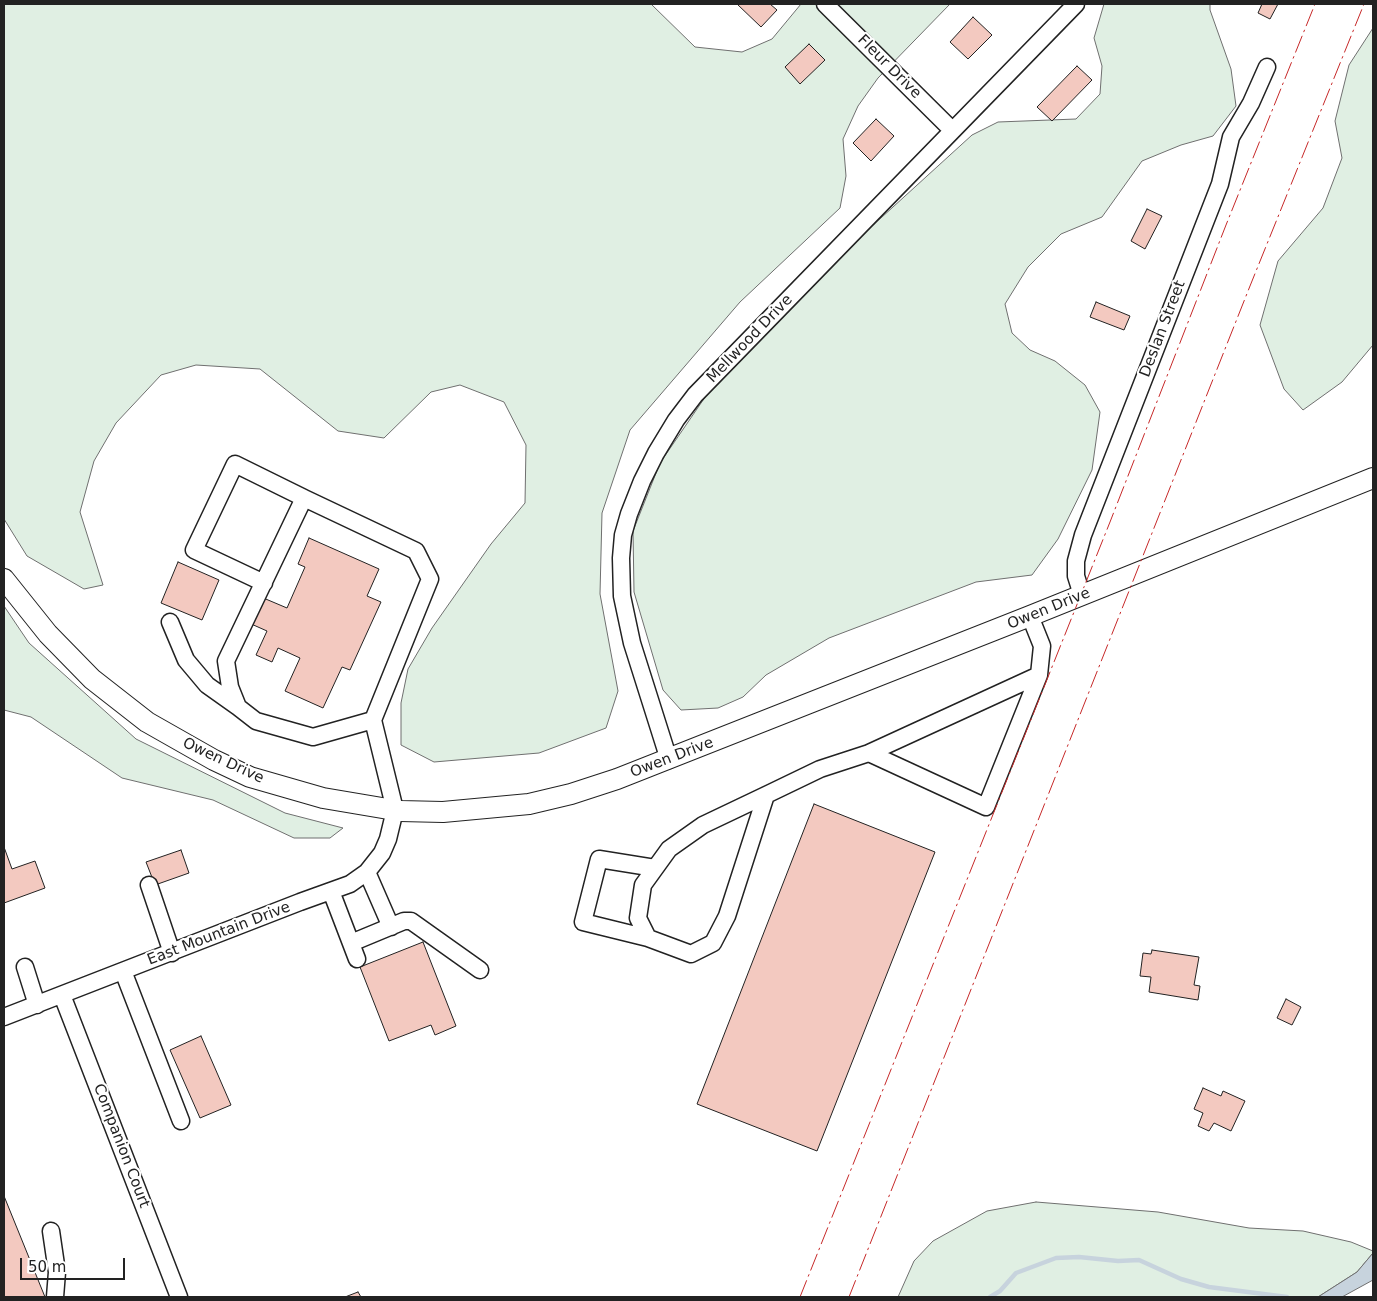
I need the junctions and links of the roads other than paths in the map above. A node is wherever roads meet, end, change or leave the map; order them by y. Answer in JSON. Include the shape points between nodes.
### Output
{"nodes":[{"id":1,"x":825,"y":4,"type":"edge"},
{"id":2,"x":1076,"y":4,"type":"edge"},
{"id":3,"x":1267,"y":67,"type":"dead end"},
{"id":4,"x":952,"y":130,"type":"junction"},
{"id":5,"x":1373,"y":478,"type":"edge"},
{"id":6,"x":304,"y":498,"type":"junction"},
{"id":7,"x":4,"y":578,"type":"edge"},
{"id":8,"x":264,"y":583,"type":"junction"},
{"id":9,"x":1082,"y":595,"type":"junction"},
{"id":10,"x":1030,"y":616,"type":"junction"},
{"id":11,"x":170,"y":622,"type":"dead end"},
{"id":12,"x":1039,"y":676,"type":"junction"},
{"id":13,"x":238,"y":707,"type":"junction"},
{"id":14,"x":373,"y":720,"type":"junction"},
{"id":15,"x":869,"y":753,"type":"junction"},
{"id":16,"x":669,"y":760,"type":"junction"},
{"id":17,"x":766,"y":795,"type":"junction"},
{"id":18,"x":395,"y":810,"type":"junction"},
{"id":19,"x":655,"y":868,"type":"junction"},
{"id":20,"x":367,"y":872,"type":"junction"},
{"id":21,"x":149,"y":885,"type":"dead end"},
{"id":22,"x":331,"y":891,"type":"junction"},
{"id":23,"x":391,"y":927,"type":"junction"},
{"id":24,"x":648,"y":938,"type":"junction"},
{"id":25,"x":351,"y":943,"type":"junction"},
{"id":26,"x":172,"y":953,"type":"junction"},
{"id":27,"x":357,"y":960,"type":"dead end"},
{"id":28,"x":25,"y":967,"type":"dead end"},
{"id":29,"x":480,"y":970,"type":"dead end"},
{"id":30,"x":123,"y":972,"type":"junction"},
{"id":31,"x":62,"y":995,"type":"junction"},
{"id":32,"x":37,"y":1005,"type":"junction"},
{"id":33,"x":4,"y":1017,"type":"edge"},
{"id":34,"x":181,"y":1121,"type":"dead end"},
{"id":35,"x":50,"y":1231,"type":"dead end"},
{"id":36,"x":55,"y":1297,"type":"edge"},
{"id":37,"x":179,"y":1297,"type":"edge"}],
"edges":[{"from":1,"to":4,"type":"street","name":"Fleur Drive"},
{"from":2,"to":4,"type":"street","name":"Mellwood Drive"},
{"from":3,"to":9,"type":"street","name":"Deslan Street","via":[[1231,137],[1220,184],[1083,535],[1076,561],[1076,576]]},
{"from":4,"to":16,"type":"street","name":"Mellwood Drive","via":[[695,395],[676,420],[642,481],[623,535],[622,596],[632,643]]},
{"from":5,"to":9,"type":"main road","name":"Owen Drive"},
{"from":6,"to":8,"type":"street"},
{"from":6,"to":8,"type":"street","via":[[235,464],[194,550]]},
{"from":6,"to":14,"type":"street","via":[[416,550],[430,580]]},
{"from":7,"to":18,"type":"main road","name":"Owen Drive","via":[[48,634],[92,679],[147,722],[250,777],[323,798]]},
{"from":8,"to":13,"type":"street","via":[[226,661],[230,687]]},
{"from":9,"to":10,"type":"main road","name":"Owen Drive"},
{"from":10,"to":12,"type":"street","via":[[1042,646]]},
{"from":10,"to":16,"type":"main road","name":"Owen Drive"},
{"from":11,"to":13,"type":"street","via":[[186,660],[207,685]]},
{"from":12,"to":15,"type":"street"},
{"from":12,"to":15,"type":"street","via":[[986,807]]},
{"from":13,"to":14,"type":"street","via":[[256,721],[313,738]]},
{"from":14,"to":18,"type":"street"},
{"from":15,"to":17,"type":"street","via":[[820,770]]},
{"from":16,"to":18,"type":"main road","name":"Owen Drive","via":[[571,794],[530,804],[443,812]]},
{"from":17,"to":19,"type":"street","via":[[703,825],[668,849]]},
{"from":17,"to":24,"type":"street","via":[[727,916],[713,943],[691,954]]},
{"from":18,"to":20,"type":"street","name":"East Mountain Drive","via":[[388,839]]},
{"from":19,"to":24,"type":"street","via":[[643,885],[638,918]]},
{"from":19,"to":24,"type":"street","via":[[599,859],[583,922]]},
{"from":20,"to":22,"type":"street","name":"East Mountain Drive","via":[[350,884]]},
{"from":20,"to":23,"type":"street"},
{"from":21,"to":26,"type":"street"},
{"from":22,"to":25,"type":"street"},
{"from":22,"to":26,"type":"street","name":"East Mountain Drive"},
{"from":23,"to":25,"type":"street"},
{"from":23,"to":29,"type":"street","via":[[404,921],[415,923]]},
{"from":25,"to":27,"type":"street"},
{"from":26,"to":30,"type":"street","name":"East Mountain Drive"},
{"from":28,"to":32,"type":"street"},
{"from":30,"to":31,"type":"street","name":"East Mountain Drive"},
{"from":30,"to":34,"type":"street"},
{"from":31,"to":32,"type":"street","name":"East Mountain Drive"},
{"from":31,"to":37,"type":"street","name":"Companion Court"},
{"from":32,"to":33,"type":"street","name":"East Mountain Drive"},
{"from":35,"to":36,"type":"street","via":[[56,1272]]}]}
